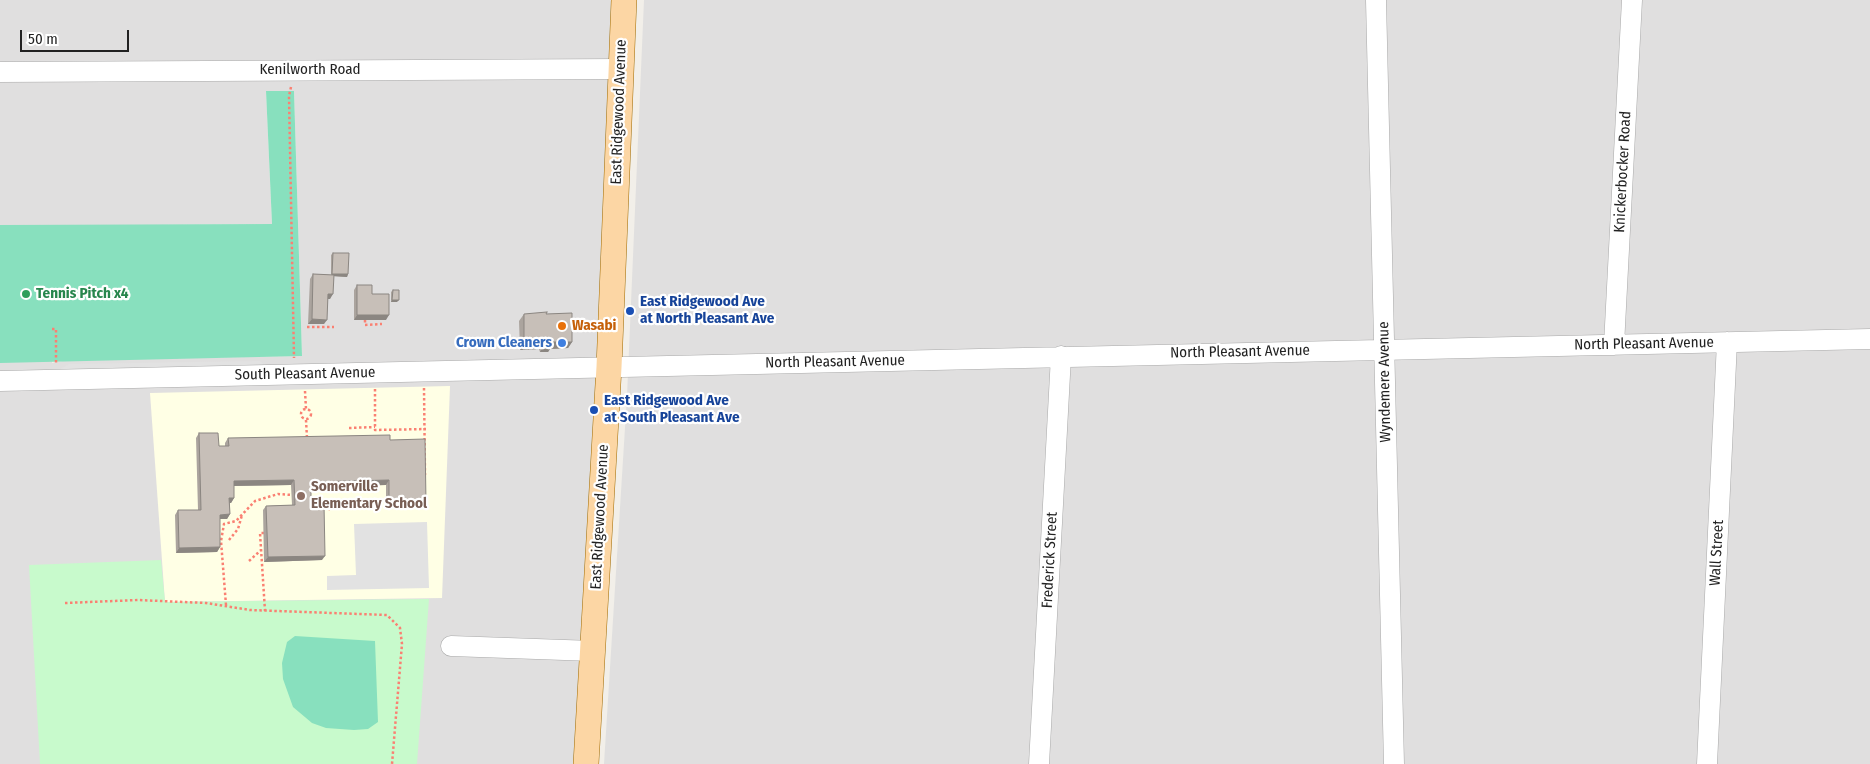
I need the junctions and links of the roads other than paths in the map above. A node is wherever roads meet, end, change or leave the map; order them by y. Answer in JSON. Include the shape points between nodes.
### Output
{"nodes":[{"id":1,"x":624,"y":0,"type":"edge"},
{"id":2,"x":1376,"y":0,"type":"edge"},
{"id":3,"x":1632,"y":0,"type":"edge"},
{"id":4,"x":621,"y":69,"type":"junction"},
{"id":5,"x":0,"y":72,"type":"edge"},
{"id":6,"x":1870,"y":340,"type":"edge"},
{"id":7,"x":1727,"y":342,"type":"junction"},
{"id":8,"x":1614,"y":345,"type":"junction"},
{"id":9,"x":1384,"y":350,"type":"junction"},
{"id":10,"x":1061,"y":356,"type":"junction"},
{"id":11,"x":609,"y":367,"type":"junction"},
{"id":12,"x":0,"y":381,"type":"edge"},
{"id":13,"x":451,"y":646,"type":"dead end"},
{"id":14,"x":593,"y":651,"type":"junction"},
{"id":15,"x":586,"y":764,"type":"edge"},
{"id":16,"x":1039,"y":764,"type":"edge"},
{"id":17,"x":1394,"y":764,"type":"edge"},
{"id":18,"x":1707,"y":764,"type":"edge"}],
"edges":[{"from":1,"to":4,"type":"main road","name":"East Ridgewood Avenue"},
{"from":2,"to":9,"type":"street","name":"Wyndemere Avenue"},
{"from":3,"to":8,"type":"street","name":"Knickerbocker Road"},
{"from":4,"to":5,"type":"street","name":"Kenilworth Road"},
{"from":4,"to":11,"type":"main road","name":"East Ridgewood Avenue"},
{"from":6,"to":7,"type":"street","name":"North Pleasant Avenue"},
{"from":7,"to":8,"type":"street","name":"North Pleasant Avenue"},
{"from":7,"to":18,"type":"street","name":"Wall Street"},
{"from":8,"to":9,"type":"street","name":"North Pleasant Avenue"},
{"from":9,"to":10,"type":"street","name":"North Pleasant Avenue"},
{"from":9,"to":17,"type":"street","name":"Wyndemere Avenue"},
{"from":10,"to":11,"type":"street","name":"North Pleasant Avenue"},
{"from":10,"to":16,"type":"street","name":"Frederick Street"},
{"from":11,"to":12,"type":"street","name":"South Pleasant Avenue"},
{"from":11,"to":14,"type":"main road","name":"East Ridgewood Avenue"},
{"from":13,"to":14,"type":"street"},
{"from":14,"to":15,"type":"main road","name":"East Ridgewood Avenue"}]}
